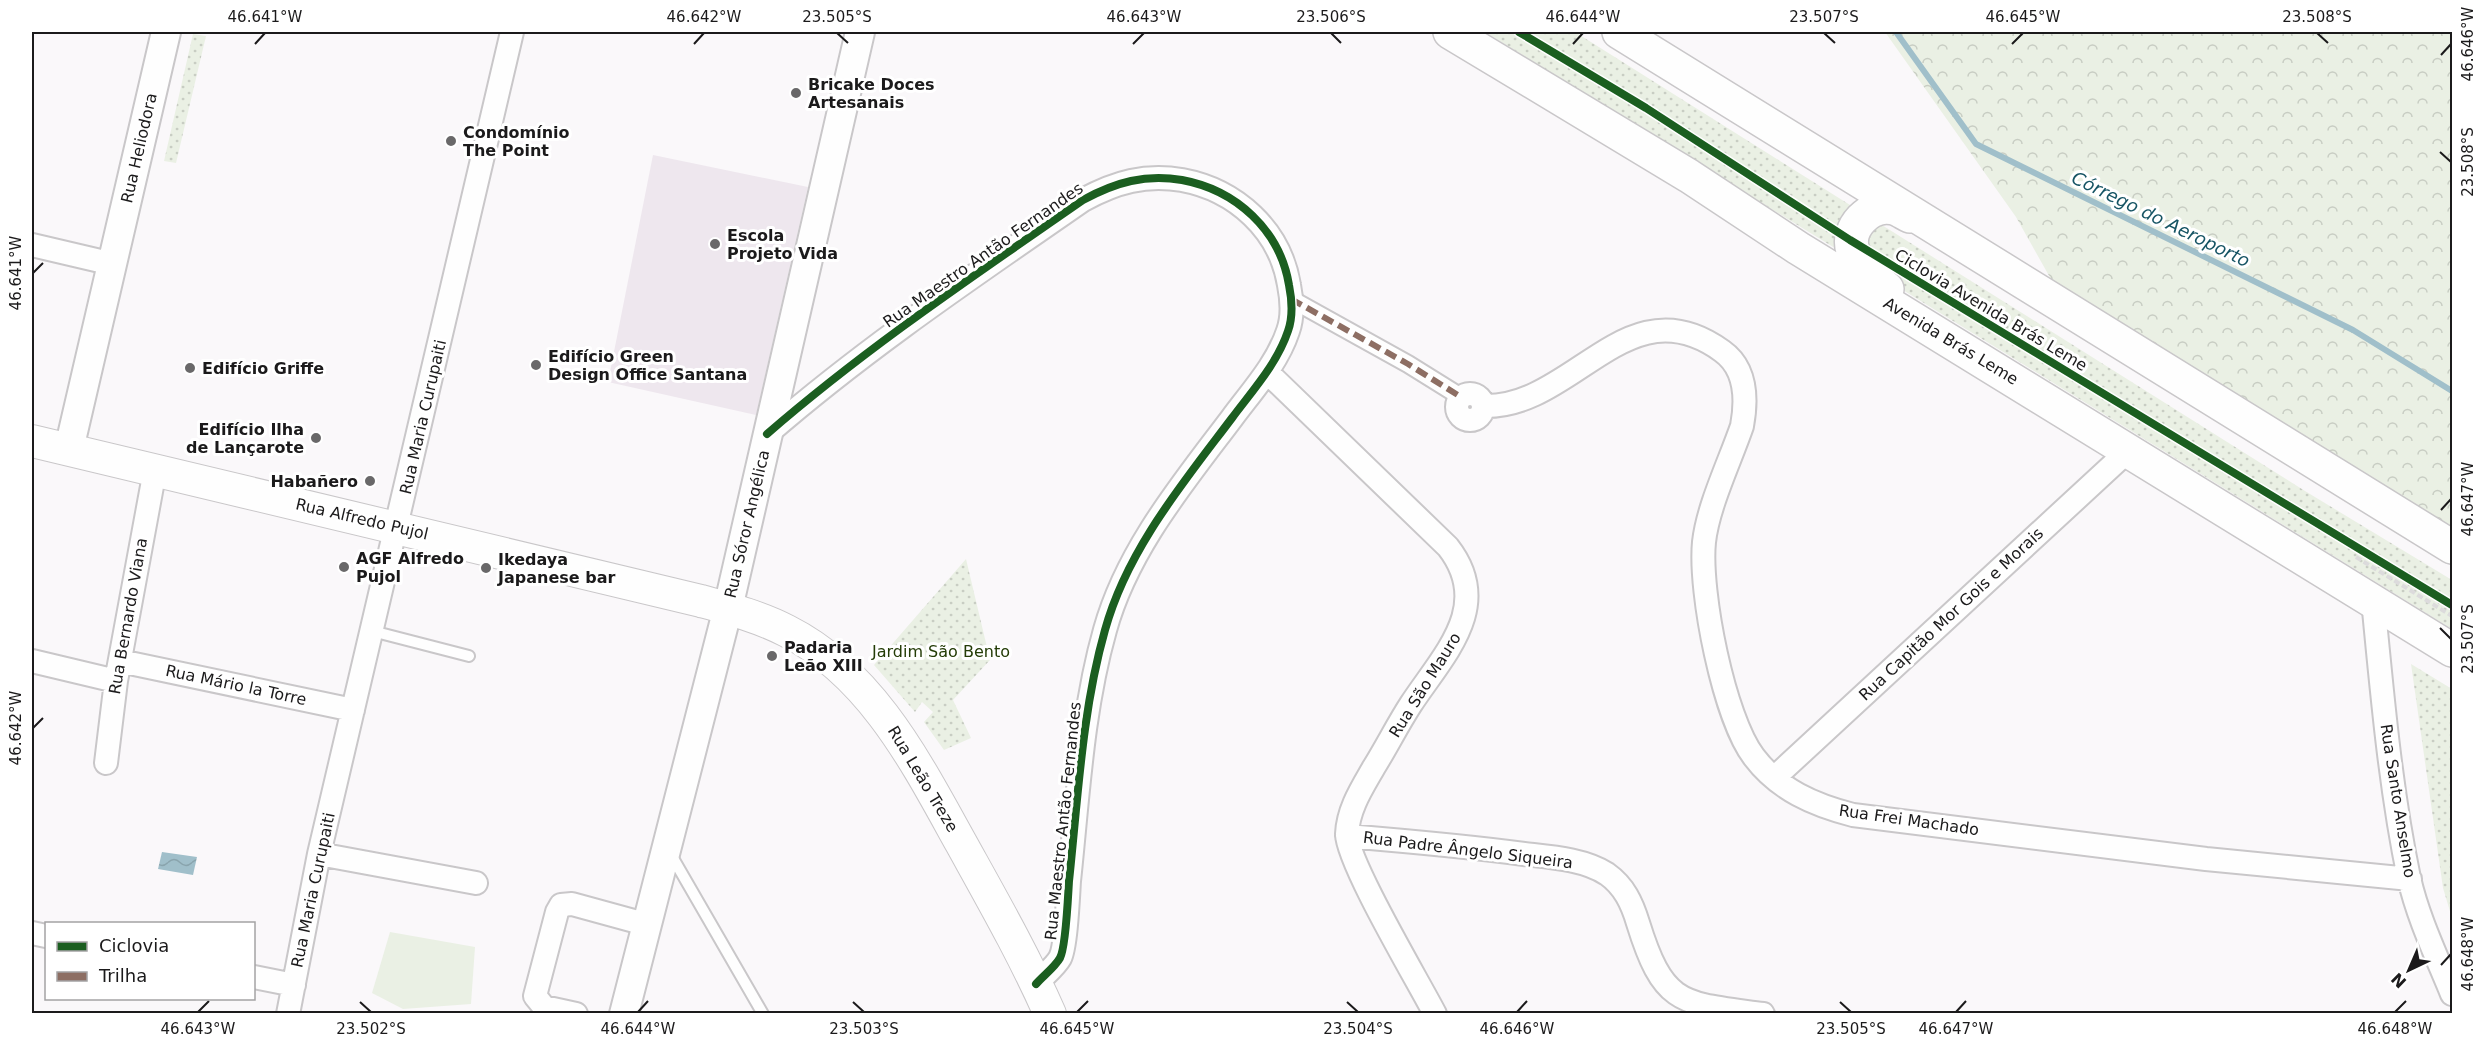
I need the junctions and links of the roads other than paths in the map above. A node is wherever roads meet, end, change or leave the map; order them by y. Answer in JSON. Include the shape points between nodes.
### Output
{"nodes":[{"id":1,"x":166,"y":32,"type":"edge"},
{"id":2,"x":512,"y":32,"type":"edge"},
{"id":3,"x":860,"y":32,"type":"edge"},
{"id":4,"x":1450,"y":32,"type":"edge"},
{"id":5,"x":1619,"y":32,"type":"edge"},
{"id":6,"x":1950,"y":235,"type":"junction"},
{"id":7,"x":32,"y":244,"type":"edge"},
{"id":8,"x":112,"y":264,"type":"junction"},
{"id":9,"x":1291,"y":299,"type":"junction"},
{"id":10,"x":1923,"y":324,"type":"junction"},
{"id":11,"x":1267,"y":372,"type":"junction"},
{"id":12,"x":1461,"y":397,"type":"joint"},
{"id":13,"x":767,"y":434,"type":"junction"},
{"id":14,"x":32,"y":441,"type":"edge"},
{"id":15,"x":69,"y":449,"type":"junction"},
{"id":16,"x":2129,"y":450,"type":"junction"},
{"id":17,"x":155,"y":470,"type":"junction"},
{"id":18,"x":397,"y":528,"type":"junction"},
{"id":19,"x":2452,"y":547,"type":"edge"},
{"id":20,"x":2373,"y":600,"type":"junction"},
{"id":21,"x":728,"y":608,"type":"junction"},
{"id":22,"x":372,"y":631,"type":"junction"},
{"id":23,"x":2452,"y":650,"type":"edge"},
{"id":24,"x":469,"y":656,"type":"dead end"},
{"id":25,"x":32,"y":661,"type":"edge"},
{"id":26,"x":118,"y":671,"type":"junction"},
{"id":27,"x":353,"y":710,"type":"junction"},
{"id":28,"x":106,"y":763,"type":"dead end"},
{"id":29,"x":1774,"y":778,"type":"junction"},
{"id":30,"x":1347,"y":836,"type":"junction"},
{"id":31,"x":666,"y":846,"type":"junction"},
{"id":32,"x":319,"y":854,"type":"junction"},
{"id":33,"x":2410,"y":879,"type":"junction"},
{"id":34,"x":476,"y":883,"type":"dead end"},
{"id":35,"x":645,"y":924,"type":"junction"},
{"id":36,"x":255,"y":977,"type":"edge"},
{"id":37,"x":1036,"y":984,"type":"junction"},
{"id":38,"x":294,"y":986,"type":"junction"},
{"id":39,"x":2452,"y":994,"type":"edge"},
{"id":40,"x":288,"y":1014,"type":"edge"},
{"id":41,"x":576,"y":1014,"type":"edge"},
{"id":42,"x":624,"y":1014,"type":"edge"},
{"id":43,"x":762,"y":1014,"type":"edge"},
{"id":44,"x":1050,"y":1014,"type":"edge"},
{"id":45,"x":1435,"y":1014,"type":"edge"},
{"id":46,"x":1763,"y":1014,"type":"edge"}],
"edges":[{"from":1,"to":8,"type":"street","name":"Rua Heliodora"},
{"from":2,"to":18,"type":"street","name":"Rua Maria Curupaiti"},
{"from":3,"to":13,"type":"street","name":"Rua Sóror Angélica"},
{"from":4,"to":10,"type":"main road","name":"Avenida Brás Leme","via":[[1689,176]]},
{"from":5,"to":6,"type":"main road"},
{"from":6,"to":10,"type":"main road","via":[[1887,208],[1864,216],[1850,240],[1856,257],[1867,270]]},
{"from":6,"to":19,"type":"main road"},
{"from":7,"to":8,"type":"street"},
{"from":8,"to":15,"type":"street","name":"Rua Heliodora"},
{"from":9,"to":11,"type":"street","name":"Rua Maestro Antão Fernandes","via":[[1288,330]]},
{"from":9,"to":12,"type":"street"},
{"from":9,"to":13,"type":"street","name":"Rua Maestro Antão Fernandes","via":[[1286,266],[1277,244],[1238,203],[1194,183],[1150,177],[1128,180],[1083,200],[929,307],[831,379]]},
{"from":10,"to":16,"type":"main road","name":"Avenida Brás Leme"},
{"from":11,"to":30,"type":"street","name":"Rua São Mauro","via":[[1448,547],[1461,568],[1466,587],[1462,625],[1358,795]]},
{"from":11,"to":37,"type":"street","name":"Rua Maestro Antão Fernandes","via":[[1151,531],[1119,590],[1105,628],[1090,699],[1061,957]]},
{"from":12,"to":29,"type":"street","name":"Rua Frei Machado","via":[[1459,415],[1473,420],[1480,417],[1483,406],[1523,400],[1630,336],[1654,330],[1683,331],[1726,354],[1737,368],[1746,407],[1704,540],[1705,595],[1713,643],[1736,722],[1754,757]]},
{"from":13,"to":21,"type":"street","name":"Rua Sóror Angélica"},
{"from":14,"to":15,"type":"main road","name":"Rua Alfredo Pujol"},
{"from":15,"to":17,"type":"main road","name":"Rua Alfredo Pujol"},
{"from":16,"to":20,"type":"main road","name":"Avenida Brás Leme"},
{"from":16,"to":29,"type":"street","name":"Rua Capitão Mor Gois e Morais"},
{"from":17,"to":18,"type":"main road","name":"Rua Alfredo Pujol"},
{"from":17,"to":26,"type":"street","name":"Rua Bernardo Viana"},
{"from":18,"to":21,"type":"main road","name":"Rua Alfredo Pujol"},
{"from":18,"to":22,"type":"street","name":"Rua Maria Curupaiti"},
{"from":20,"to":23,"type":"main road","name":"Avenida Brás Leme"},
{"from":20,"to":33,"type":"street","name":"Rua Santo Anselmo","via":[[2385,717]]},
{"from":21,"to":31,"type":"street","name":"Rua Sóror Angélica"},
{"from":21,"to":37,"type":"main road","name":"Rua Leão Treze","via":[[788,632],[842,671],[868,697],[920,770]]},
{"from":22,"to":24,"type":"lane"},
{"from":22,"to":27,"type":"street","name":"Rua Maria Curupaiti"},
{"from":25,"to":26,"type":"street","name":"Rua Mário la Torre"},
{"from":26,"to":27,"type":"street","name":"Rua Mário la Torre"},
{"from":26,"to":28,"type":"street","name":"Rua Bernardo Viana"},
{"from":27,"to":32,"type":"street","name":"Rua Maria Curupaiti"},
{"from":29,"to":33,"type":"street","name":"Rua Frei Machado","via":[[1805,800],[1853,815],[2229,862]]},
{"from":30,"to":45,"type":"street","via":[[1364,879]]},
{"from":30,"to":46,"type":"street","name":"Rua Padre Ângelo Siqueira","via":[[1475,847],[1595,867],[1611,877],[1629,898],[1656,974],[1670,990],[1704,1006]]},
{"from":31,"to":35,"type":"street","name":"Rua Sóror Angélica"},
{"from":31,"to":43,"type":"lane"},
{"from":32,"to":34,"type":"street"},
{"from":32,"to":38,"type":"street","name":"Rua Maria Curupaiti"},
{"from":33,"to":39,"type":"street","name":"Rua Santo Anselmo"},
{"from":35,"to":41,"type":"street","via":[[572,904],[561,905],[535,996],[544,1007]]},
{"from":35,"to":42,"type":"street","name":"Rua Sóror Angélica"},
{"from":36,"to":38,"type":"street"},
{"from":37,"to":44,"type":"main road","name":"Rua Leão Treze"},
{"from":38,"to":40,"type":"street","name":"Rua Maria Curupaiti"}]}
